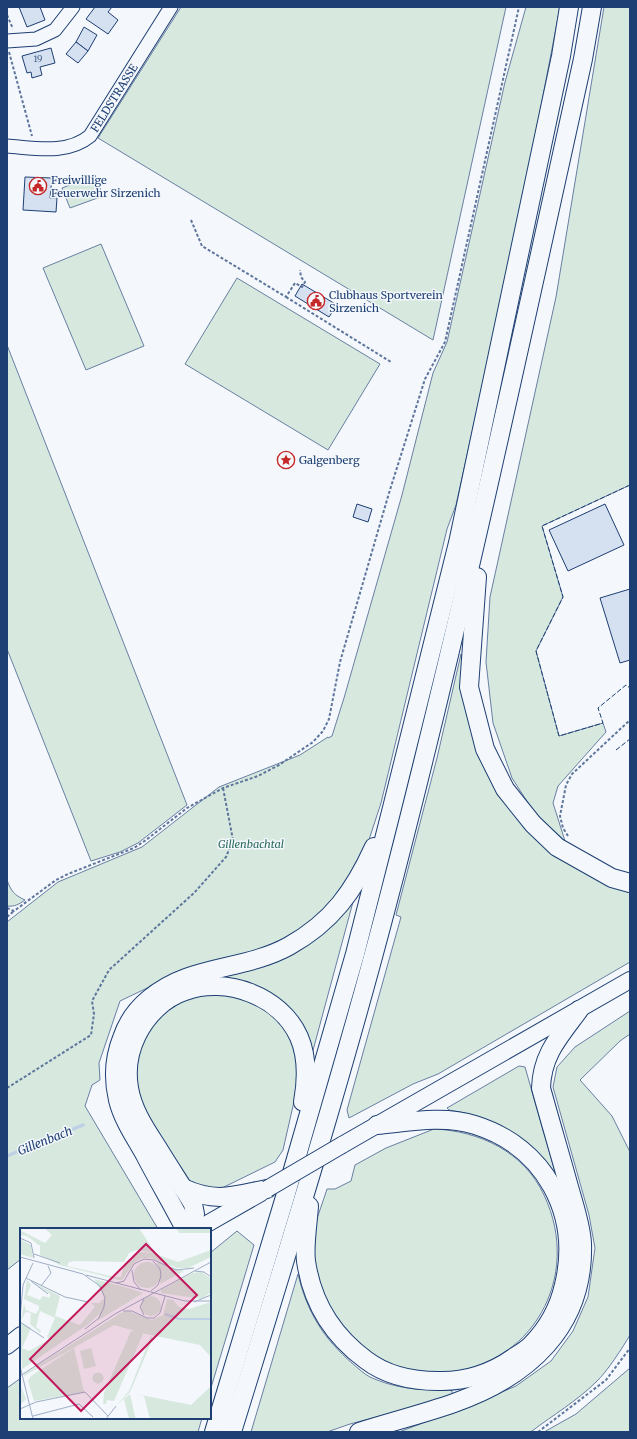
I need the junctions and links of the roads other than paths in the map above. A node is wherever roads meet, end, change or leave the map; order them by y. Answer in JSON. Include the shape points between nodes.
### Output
{"nodes":[{"id":1,"x":74,"y":7,"type":"edge"},
{"id":2,"x":171,"y":7,"type":"edge"},
{"id":3,"x":569,"y":7,"type":"edge"},
{"id":4,"x":592,"y":7,"type":"edge"},
{"id":5,"x":9,"y":41,"type":"edge"},
{"id":6,"x":7,"y":146,"type":"edge"},
{"id":7,"x":480,"y":526,"type":"junction"},
{"id":8,"x":392,"y":808,"type":"junction"},
{"id":9,"x":630,"y":882,"type":"edge"},
{"id":10,"x":630,"y":980,"type":"edge"},
{"id":11,"x":579,"y":1010,"type":"junction"},
{"id":12,"x":377,"y":1125,"type":"junction"},
{"id":13,"x":310,"y":1180,"type":"junction"},
{"id":14,"x":183,"y":1188,"type":"junction"},
{"id":15,"x":267,"y":1189,"type":"junction"},
{"id":16,"x":285,"y":1197,"type":"junction"},
{"id":17,"x":185,"y":1228,"type":"edge"},
{"id":18,"x":192,"y":1228,"type":"edge"},
{"id":19,"x":200,"y":1228,"type":"edge"},
{"id":20,"x":20,"y":1336,"type":"edge"},
{"id":21,"x":7,"y":1346,"type":"edge"},
{"id":22,"x":214,"y":1432,"type":"edge"},
{"id":23,"x":232,"y":1432,"type":"edge"},
{"id":24,"x":359,"y":1432,"type":"edge"}],
"edges":[{"from":1,"to":5,"type":"street","via":[[56,30],[36,39]]},
{"from":2,"to":6,"type":"street","name":"FELDSTRASSE","via":[[90,136],[80,143],[60,149]]},
{"from":3,"to":8,"type":"highway","via":[[561,56],[458,543]]},
{"from":4,"to":7,"type":"highway"},
{"from":7,"to":9,"type":"highway","via":[[469,687],[485,749],[505,789],[533,824],[557,847],[612,878]]},
{"from":7,"to":13,"type":"highway","via":[[385,913]]},
{"from":8,"to":16,"type":"highway","via":[[355,954]]},
{"from":8,"to":17,"type":"highway","via":[[354,887],[324,922],[276,953],[198,973],[166,986],[142,1006],[124,1031],[116,1062],[115,1081],[119,1102],[127,1122]]},
{"from":10,"to":11,"type":"main road"},
{"from":11,"to":12,"type":"main road"},
{"from":11,"to":24,"type":"highway","via":[[552,1048],[541,1074],[541,1088],[582,1242],[581,1276],[571,1309],[540,1353],[518,1372],[484,1391],[454,1403]]},
{"from":12,"to":13,"type":"highway","via":[[418,1121],[447,1121],[474,1125],[507,1140],[525,1153],[543,1172],[554,1189],[564,1214],[569,1244],[567,1271],[561,1297],[548,1324],[531,1346],[502,1366],[474,1377],[448,1382],[419,1381],[392,1374],[371,1364],[355,1352],[323,1314],[313,1290],[306,1260]]},
{"from":12,"to":15,"type":"main road","bridge":true},
{"from":13,"to":23,"type":"highway"},
{"from":14,"to":15,"type":"highway","via":[[216,1198]]},
{"from":14,"to":16,"type":"highway","via":[[136,1112],[128,1079],[131,1052],[146,1020],[171,997],[186,990],[230,987],[248,992],[271,1004],[293,1027],[303,1050],[306,1085]]},
{"from":14,"to":18,"type":"highway","via":[[195,1209]]},
{"from":15,"to":19,"type":"main road"},
{"from":16,"to":22,"type":"highway"},
{"from":20,"to":21,"type":"main road"}]}
